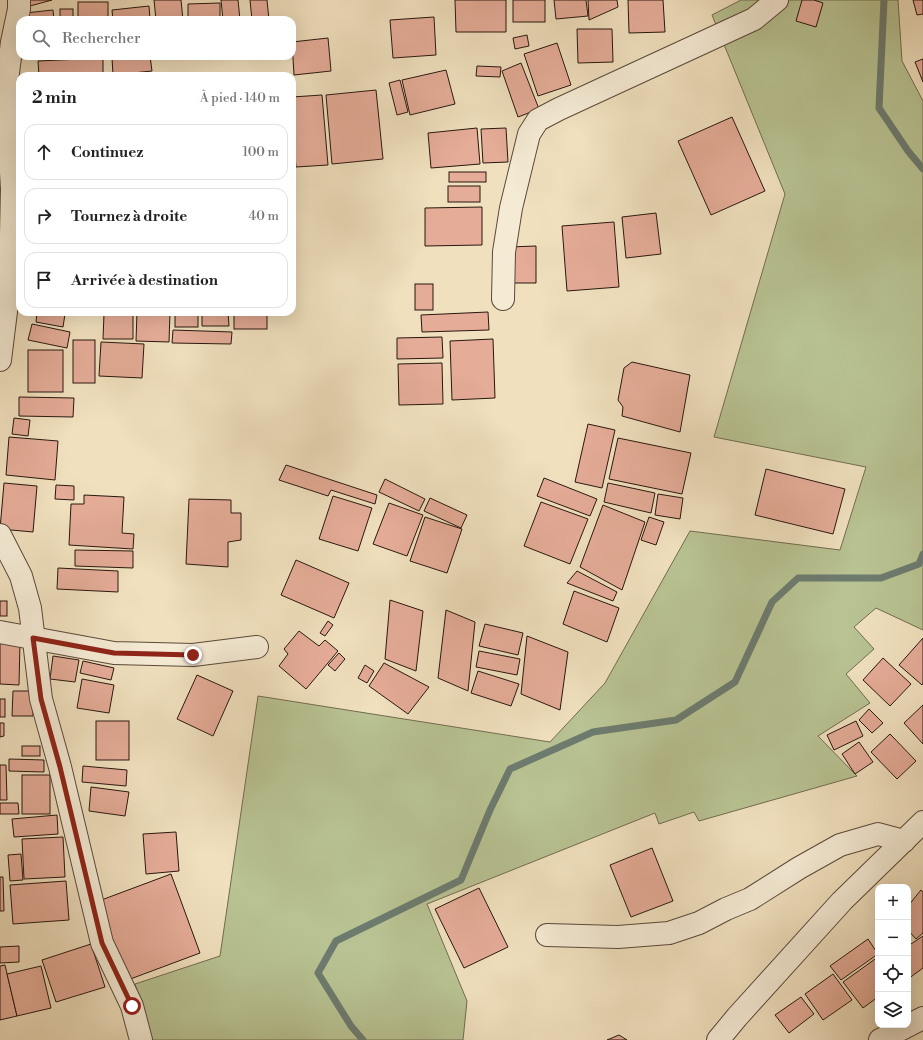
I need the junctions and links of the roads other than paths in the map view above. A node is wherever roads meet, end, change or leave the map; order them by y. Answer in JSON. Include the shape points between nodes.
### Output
{"nodes":[{"id":1,"x":19,"y":0,"type":"edge"},
{"id":2,"x":777,"y":0,"type":"edge"},
{"id":3,"x":18,"y":16,"type":"edge"},
{"id":4,"x":16,"y":23,"type":"edge"},
{"id":5,"x":503,"y":298,"type":"dead end"},
{"id":6,"x":0,"y":360,"type":"edge"},
{"id":7,"x":0,"y":535,"type":"edge"},
{"id":8,"x":0,"y":632,"type":"edge"},
{"id":9,"x":33,"y":638,"type":"junction"},
{"id":10,"x":257,"y":647,"type":"dead end"},
{"id":11,"x":923,"y":822,"type":"edge"},
{"id":12,"x":904,"y":841,"type":"junction"},
{"id":13,"x":547,"y":935,"type":"dead end"},
{"id":14,"x":923,"y":1018,"type":"edge"},
{"id":15,"x":141,"y":1040,"type":"edge"},
{"id":16,"x":718,"y":1040,"type":"edge"},
{"id":17,"x":880,"y":1040,"type":"edge"}],
"edges":[{"from":1,"to":3,"type":"street"},
{"from":2,"to":5,"type":"street","via":[[754,19],[538,120],[529,134],[511,208],[504,252]]},
{"from":4,"to":6,"type":"street","via":[[6,88],[12,196],[10,279]]},
{"from":7,"to":9,"type":"street","via":[[21,576],[30,608]]},
{"from":8,"to":9,"type":"street"},
{"from":9,"to":10,"type":"street","via":[[114,653],[193,655]]},
{"from":9,"to":15,"type":"street","via":[[41,699],[102,943],[132,1006]]},
{"from":11,"to":12,"type":"street"},
{"from":12,"to":13,"type":"street","via":[[878,834],[840,845],[750,899],[698,923],[669,933],[618,937]]},
{"from":12,"to":16,"type":"street","via":[[842,901]]},
{"from":14,"to":17,"type":"street"}]}
